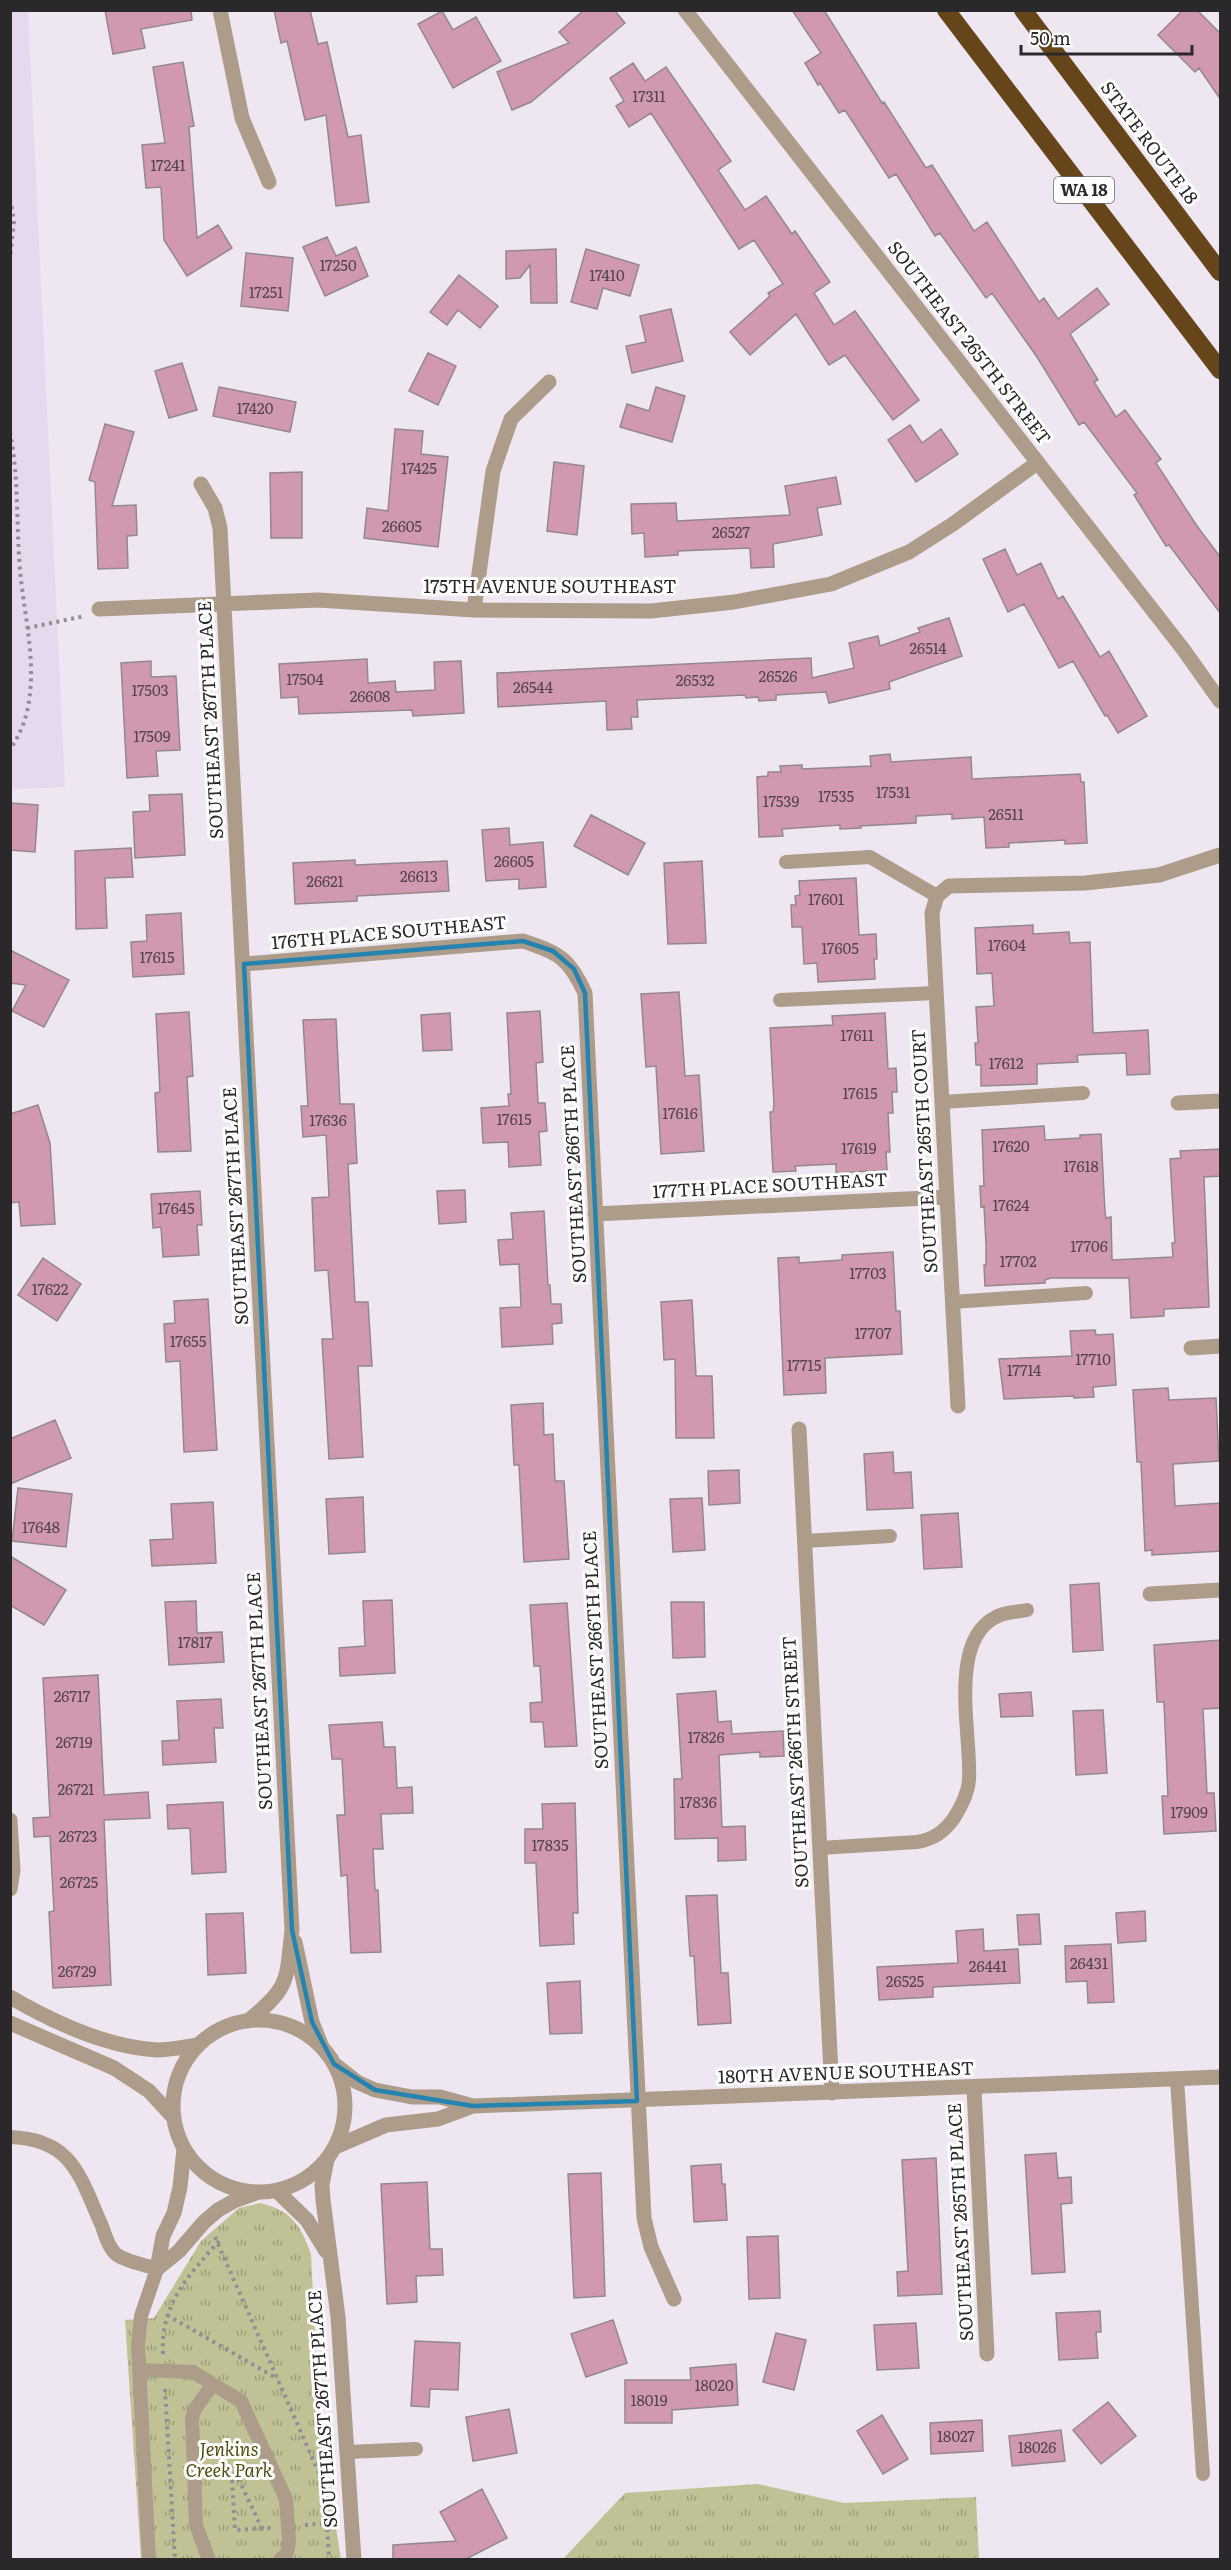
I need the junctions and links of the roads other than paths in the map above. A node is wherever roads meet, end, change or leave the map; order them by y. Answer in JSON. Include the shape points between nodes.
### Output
{"nodes":[{"id":1,"x":220,"y":10,"type":"edge"},
{"id":2,"x":685,"y":10,"type":"edge"},
{"id":3,"x":946,"y":10,"type":"edge"},
{"id":4,"x":1023,"y":10,"type":"edge"},
{"id":5,"x":269,"y":182,"type":"dead end"},
{"id":6,"x":1221,"y":272,"type":"edge"},
{"id":7,"x":1221,"y":370,"type":"edge"},
{"id":8,"x":549,"y":382,"type":"dead end"},
{"id":9,"x":1037,"y":463,"type":"junction"},
{"id":10,"x":201,"y":484,"type":"dead end"},
{"id":11,"x":224,"y":604,"type":"junction"},
{"id":12,"x":99,"y":609,"type":"road end"},
{"id":13,"x":474,"y":610,"type":"junction"},
{"id":14,"x":1221,"y":701,"type":"edge"},
{"id":15,"x":1221,"y":855,"type":"edge"},
{"id":16,"x":786,"y":862,"type":"dead end"},
{"id":17,"x":937,"y":896,"type":"junction"},
{"id":18,"x":244,"y":964,"type":"junction"},
{"id":19,"x":585,"y":993,"type":"joint"},
{"id":20,"x":936,"y":993,"type":"junction"},
{"id":21,"x":780,"y":1000,"type":"dead end"},
{"id":22,"x":1083,"y":1093,"type":"dead end"},
{"id":23,"x":1221,"y":1101,"type":"edge"},
{"id":24,"x":942,"y":1102,"type":"junction"},
{"id":25,"x":1178,"y":1103,"type":"dead end"},
{"id":26,"x":947,"y":1197,"type":"junction"},
{"id":27,"x":595,"y":1214,"type":"junction"},
{"id":28,"x":1086,"y":1293,"type":"dead end"},
{"id":29,"x":952,"y":1302,"type":"junction"},
{"id":30,"x":1221,"y":1346,"type":"edge"},
{"id":31,"x":1191,"y":1348,"type":"dead end"},
{"id":32,"x":958,"y":1406,"type":"dead end"},
{"id":33,"x":799,"y":1429,"type":"dead end"},
{"id":34,"x":890,"y":1536,"type":"dead end"},
{"id":35,"x":804,"y":1541,"type":"junction"},
{"id":36,"x":1221,"y":1590,"type":"edge"},
{"id":37,"x":1150,"y":1594,"type":"dead end"},
{"id":38,"x":1027,"y":1610,"type":"dead end"},
{"id":39,"x":10,"y":1820,"type":"edge"},
{"id":40,"x":820,"y":1848,"type":"junction"},
{"id":41,"x":10,"y":1889,"type":"edge"},
{"id":42,"x":292,"y":1930,"type":"junction"},
{"id":43,"x":10,"y":1997,"type":"edge"},
{"id":44,"x":248,"y":2021,"type":"junction"},
{"id":45,"x":10,"y":2023,"type":"edge"},
{"id":46,"x":198,"y":2045,"type":"junction"},
{"id":47,"x":322,"y":2048,"type":"junction"},
{"id":48,"x":334,"y":2064,"type":"junction"},
{"id":49,"x":1221,"y":2078,"type":"edge"},
{"id":50,"x":1178,"y":2079,"type":"junction"},
{"id":51,"x":974,"y":2088,"type":"junction"},
{"id":52,"x":832,"y":2093,"type":"junction"},
{"id":53,"x":637,"y":2101,"type":"junction"},
{"id":54,"x":473,"y":2106,"type":"junction"},
{"id":55,"x":173,"y":2117,"type":"junction"},
{"id":56,"x":10,"y":2137,"type":"edge"},
{"id":57,"x":184,"y":2149,"type":"junction"},
{"id":58,"x":331,"y":2153,"type":"junction"},
{"id":59,"x":278,"y":2191,"type":"junction"},
{"id":60,"x":256,"y":2193,"type":"junction"},
{"id":61,"x":329,"y":2257,"type":"junction"},
{"id":62,"x":157,"y":2269,"type":"junction"},
{"id":63,"x":674,"y":2299,"type":"dead end"},
{"id":64,"x":987,"y":2354,"type":"dead end"},
{"id":65,"x":139,"y":2370,"type":"junction"},
{"id":66,"x":213,"y":2384,"type":"junction"},
{"id":67,"x":416,"y":2449,"type":"dead end"},
{"id":68,"x":348,"y":2452,"type":"junction"},
{"id":69,"x":1203,"y":2474,"type":"dead end"},
{"id":70,"x":149,"y":2559,"type":"edge"},
{"id":71,"x":209,"y":2559,"type":"edge"},
{"id":72,"x":280,"y":2559,"type":"edge"},
{"id":73,"x":354,"y":2559,"type":"edge"}],
"edges":[{"from":1,"to":5,"type":"street","via":[[243,118]]},
{"from":2,"to":9,"type":"street","name":"SOUTHEAST 265TH STREET"},
{"from":3,"to":7,"type":"highway","number":"WA 18"},
{"from":4,"to":6,"type":"highway","name":"STATE ROUTE 18"},
{"from":8,"to":13,"type":"street","via":[[511,419],[493,471]]},
{"from":9,"to":13,"type":"street","name":"175TH AVENUE SOUTHEAST","via":[[909,552],[831,584],[734,602],[651,611]]},
{"from":9,"to":14,"type":"street","name":"SOUTHEAST 265TH STREET"},
{"from":10,"to":11,"type":"street","name":"SOUTHEAST 267TH PLACE","via":[[216,508],[220,528]]},
{"from":11,"to":12,"type":"street","name":"175TH AVENUE SOUTHEAST"},
{"from":11,"to":13,"type":"street","name":"175TH AVENUE SOUTHEAST","via":[[318,600]]},
{"from":11,"to":18,"type":"street","name":"SOUTHEAST 267TH PLACE"},
{"from":15,"to":17,"type":"street","via":[[1159,875],[1085,883],[949,886]]},
{"from":16,"to":17,"type":"lane","via":[[870,857]]},
{"from":17,"to":20,"type":"street","name":"SOUTHEAST 265TH COURT","via":[[932,912]]},
{"from":18,"to":19,"type":"street","name":"176TH PLACE SOUTHEAST","via":[[523,941],[553,951],[574,969]]},
{"from":18,"to":42,"type":"street","name":"SOUTHEAST 267TH PLACE"},
{"from":19,"to":27,"type":"street","name":"SOUTHEAST 266TH PLACE"},
{"from":20,"to":21,"type":"lane"},
{"from":20,"to":24,"type":"street","name":"SOUTHEAST 265TH COURT"},
{"from":22,"to":24,"type":"lane"},
{"from":23,"to":25,"type":"street"},
{"from":24,"to":26,"type":"street","name":"SOUTHEAST 265TH COURT"},
{"from":26,"to":27,"type":"street","name":"177TH PLACE SOUTHEAST"},
{"from":26,"to":29,"type":"street","name":"SOUTHEAST 265TH COURT"},
{"from":27,"to":53,"type":"street","name":"SOUTHEAST 266TH PLACE"},
{"from":28,"to":29,"type":"lane"},
{"from":29,"to":32,"type":"street","name":"SOUTHEAST 265TH COURT"},
{"from":30,"to":31,"type":"street"},
{"from":33,"to":35,"type":"street","name":"SOUTHEAST 266TH STREET"},
{"from":34,"to":35,"type":"lane"},
{"from":35,"to":40,"type":"street","name":"SOUTHEAST 266TH STREET"},
{"from":36,"to":37,"type":"street"},
{"from":38,"to":40,"type":"lane","via":[[996,1617],[979,1632],[969,1653],[965,1676],[969,1779],[958,1811],[947,1827],[932,1839],[917,1842]]},
{"from":39,"to":41,"type":"street"},
{"from":40,"to":52,"type":"street","name":"SOUTHEAST 266TH STREET"},
{"from":42,"to":44,"type":"street","name":"SOUTHEAST 267TH PLACE","via":[[283,1986]]},
{"from":42,"to":47,"type":"street","name":"SOUTHEAST 267TH PLACE","via":[[312,2022]]},
{"from":43,"to":46,"type":"street","via":[[59,2022],[123,2045],[159,2050]]},
{"from":44,"to":46,"type":"street","via":[[220,2029]]},
{"from":44,"to":47,"type":"street","via":[[280,2023]]},
{"from":45,"to":55,"type":"street","via":[[121,2072],[149,2091]]},
{"from":46,"to":55,"type":"street","via":[[177,2079]]},
{"from":47,"to":48,"type":"street"},
{"from":48,"to":54,"type":"street","name":"180TH AVENUE SOUTHEAST","via":[[375,2090],[440,2097]]},
{"from":48,"to":58,"type":"street","via":[[341,2080],[344,2106],[341,2131]]},
{"from":49,"to":50,"type":"street","name":"180TH AVENUE SOUTHEAST"},
{"from":50,"to":51,"type":"street","name":"180TH AVENUE SOUTHEAST"},
{"from":50,"to":69,"type":"lane"},
{"from":51,"to":52,"type":"street","name":"180TH AVENUE SOUTHEAST"},
{"from":51,"to":64,"type":"street","name":"SOUTHEAST 265TH PLACE"},
{"from":52,"to":53,"type":"street","name":"180TH AVENUE SOUTHEAST"},
{"from":53,"to":54,"type":"street","name":"180TH AVENUE SOUTHEAST"},
{"from":53,"to":63,"type":"street","name":"SOUTHEAST 266TH PLACE","via":[[644,2218],[651,2247]]},
{"from":54,"to":58,"type":"street","name":"180TH AVENUE SOUTHEAST","via":[[438,2119],[386,2125]]},
{"from":55,"to":57,"type":"street"},
{"from":56,"to":62,"type":"lane","via":[[30,2138],[64,2153],[77,2168],[116,2254]]},
{"from":57,"to":60,"type":"street","via":[[197,2167],[214,2180]]},
{"from":57,"to":62,"type":"street","via":[[176,2203],[163,2236]]},
{"from":58,"to":59,"type":"street","via":[[313,2174]]},
{"from":58,"to":61,"type":"street","name":"SOUTHEAST 267TH PLACE","via":[[322,2185]]},
{"from":59,"to":60,"type":"street"},
{"from":59,"to":61,"type":"street","name":"SOUTHEAST 267TH PLACE","via":[[308,2220]]},
{"from":60,"to":62,"type":"street","via":[[234,2201],[204,2222]]},
{"from":61,"to":68,"type":"street","name":"SOUTHEAST 267TH PLACE","via":[[338,2317]]},
{"from":62,"to":65,"type":"lane","via":[[141,2316]]},
{"from":65,"to":66,"type":"lane","via":[[193,2372]]},
{"from":65,"to":70,"type":"lane"},
{"from":66,"to":71,"type":"lane","via":[[192,2418],[196,2525]]},
{"from":66,"to":72,"type":"lane","via":[[241,2401],[286,2499],[287,2553]]},
{"from":67,"to":68,"type":"lane"},
{"from":68,"to":73,"type":"street","name":"SOUTHEAST 267TH PLACE"}]}
